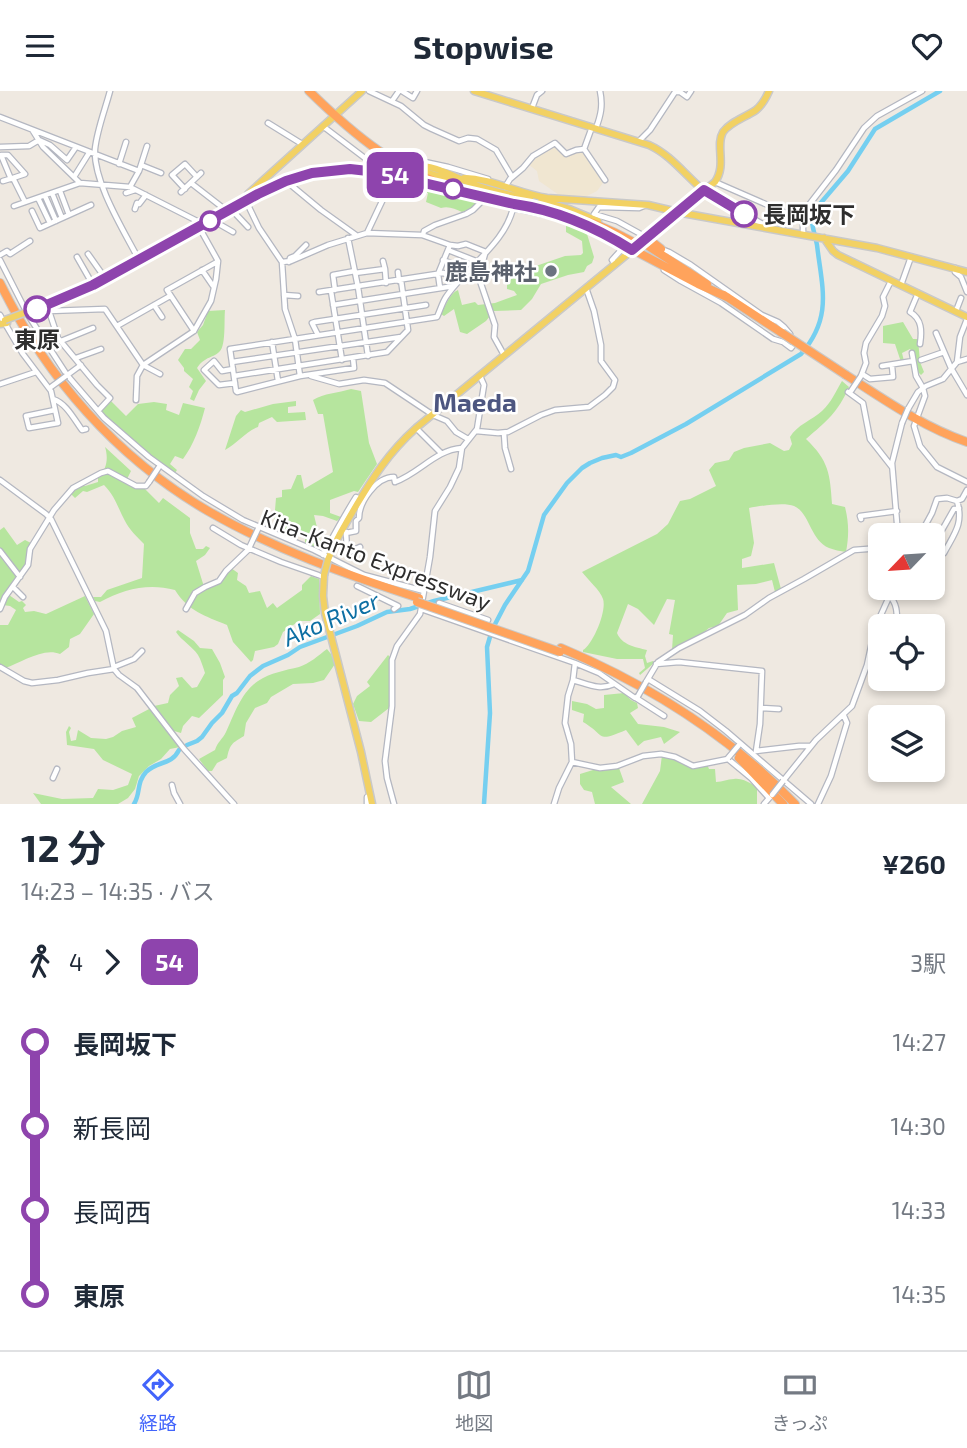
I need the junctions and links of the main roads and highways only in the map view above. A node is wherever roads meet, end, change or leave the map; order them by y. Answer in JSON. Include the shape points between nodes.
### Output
{"nodes":[{"id":1,"x":309,"y":91,"type":"edge"},
{"id":2,"x":315,"y":91,"type":"edge"},
{"id":3,"x":362,"y":91,"type":"edge"},
{"id":4,"x":474,"y":91,"type":"edge"},
{"id":5,"x":769,"y":91,"type":"edge"},
{"id":6,"x":336,"y":115,"type":"junction"},
{"id":7,"x":393,"y":161,"type":"junction"},
{"id":8,"x":414,"y":167,"type":"junction"},
{"id":9,"x":350,"y":169,"type":"junction"},
{"id":10,"x":452,"y":178,"type":"dead end"},
{"id":11,"x":464,"y":178,"type":"dead end"},
{"id":12,"x":460,"y":189,"type":"junction"},
{"id":13,"x":494,"y":190,"type":"junction"},
{"id":14,"x":704,"y":190,"type":"junction"},
{"id":15,"x":257,"y":191,"type":"junction"},
{"id":16,"x":532,"y":195,"type":"junction"},
{"id":17,"x":677,"y":212,"type":"junction"},
{"id":18,"x":598,"y":221,"type":"junction"},
{"id":19,"x":823,"y":238,"type":"junction"},
{"id":20,"x":640,"y":243,"type":"junction"},
{"id":21,"x":967,"y":272,"type":"edge"},
{"id":22,"x":0,"y":283,"type":"edge"},
{"id":23,"x":0,"y":292,"type":"edge"},
{"id":24,"x":727,"y":297,"type":"junction"},
{"id":25,"x":967,"y":318,"type":"edge"},
{"id":26,"x":3,"y":321,"type":"edge"},
{"id":27,"x":967,"y":444,"type":"edge"},
{"id":28,"x":421,"y":601,"type":"junction"},
{"id":29,"x":560,"y":650,"type":"junction"},
{"id":30,"x":369,"y":804,"type":"edge"},
{"id":31,"x":786,"y":804,"type":"edge"},
{"id":32,"x":798,"y":804,"type":"edge"}],
"edges":[{"from":1,"to":6,"type":"highway"},
{"from":2,"to":6,"type":"highway"},
{"from":3,"to":6,"type":"main road"},
{"from":4,"to":14,"type":"main road","via":[[654,147]]},
{"from":5,"to":14,"type":"main road","via":[[758,108],[722,134],[721,169],[715,182]]},
{"from":6,"to":7,"type":"highway"},
{"from":6,"to":12,"type":"highway","via":[[390,160]]},
{"from":6,"to":15,"type":"main road"},
{"from":7,"to":8,"type":"highway"},
{"from":7,"to":9,"type":"main road"},
{"from":8,"to":10,"type":"main road"},
{"from":8,"to":12,"type":"highway"},
{"from":8,"to":13,"type":"main road","via":[[437,168]]},
{"from":9,"to":12,"type":"main road"},
{"from":9,"to":15,"type":"main road","via":[[312,173]]},
{"from":11,"to":16,"type":"main road"},
{"from":12,"to":18,"type":"highway","via":[[549,206]]},
{"from":12,"to":20,"type":"highway","via":[[514,206],[564,214]]},
{"from":13,"to":16,"type":"main road"},
{"from":13,"to":18,"type":"main road","via":[[557,205]]},
{"from":14,"to":17,"type":"main road"},
{"from":15,"to":26,"type":"main road","bridge":true,"via":[[93,285],[48,308]]},
{"from":16,"to":17,"type":"main road","via":[[648,205]]},
{"from":17,"to":19,"type":"main road"},
{"from":17,"to":20,"type":"main road"},
{"from":18,"to":20,"type":"highway"},
{"from":19,"to":21,"type":"main road"},
{"from":19,"to":25,"type":"main road","via":[[836,254]]},
{"from":20,"to":24,"type":"highway"},
{"from":20,"to":24,"type":"highway","via":[[664,250]]},
{"from":20,"to":24,"type":"highway","via":[[649,258]]},
{"from":20,"to":30,"type":"main road","bridge":true,"via":[[388,455],[326,557],[325,613],[361,752]]},
{"from":22,"to":28,"type":"highway","name":"Kita-Kanto Expressway","via":[[63,386],[102,429],[156,476],[208,511],[278,546]]},
{"from":23,"to":28,"type":"highway","name":"Kita-Kanto Expressway","via":[[19,329],[66,395],[99,432],[153,479],[249,537],[306,562]]},
{"from":24,"to":27,"type":"highway","bridge":true,"via":[[846,375],[861,378],[882,401],[947,439]]},
{"from":28,"to":29,"type":"highway","name":"Kita-Kanto Expressway","bridge":true},
{"from":29,"to":31,"type":"highway","name":"Kita-Kanto Expressway","via":[[651,696],[701,728]]},
{"from":29,"to":32,"type":"highway","name":"Kita-Kanto Expressway","via":[[612,670],[752,755]]}]}
